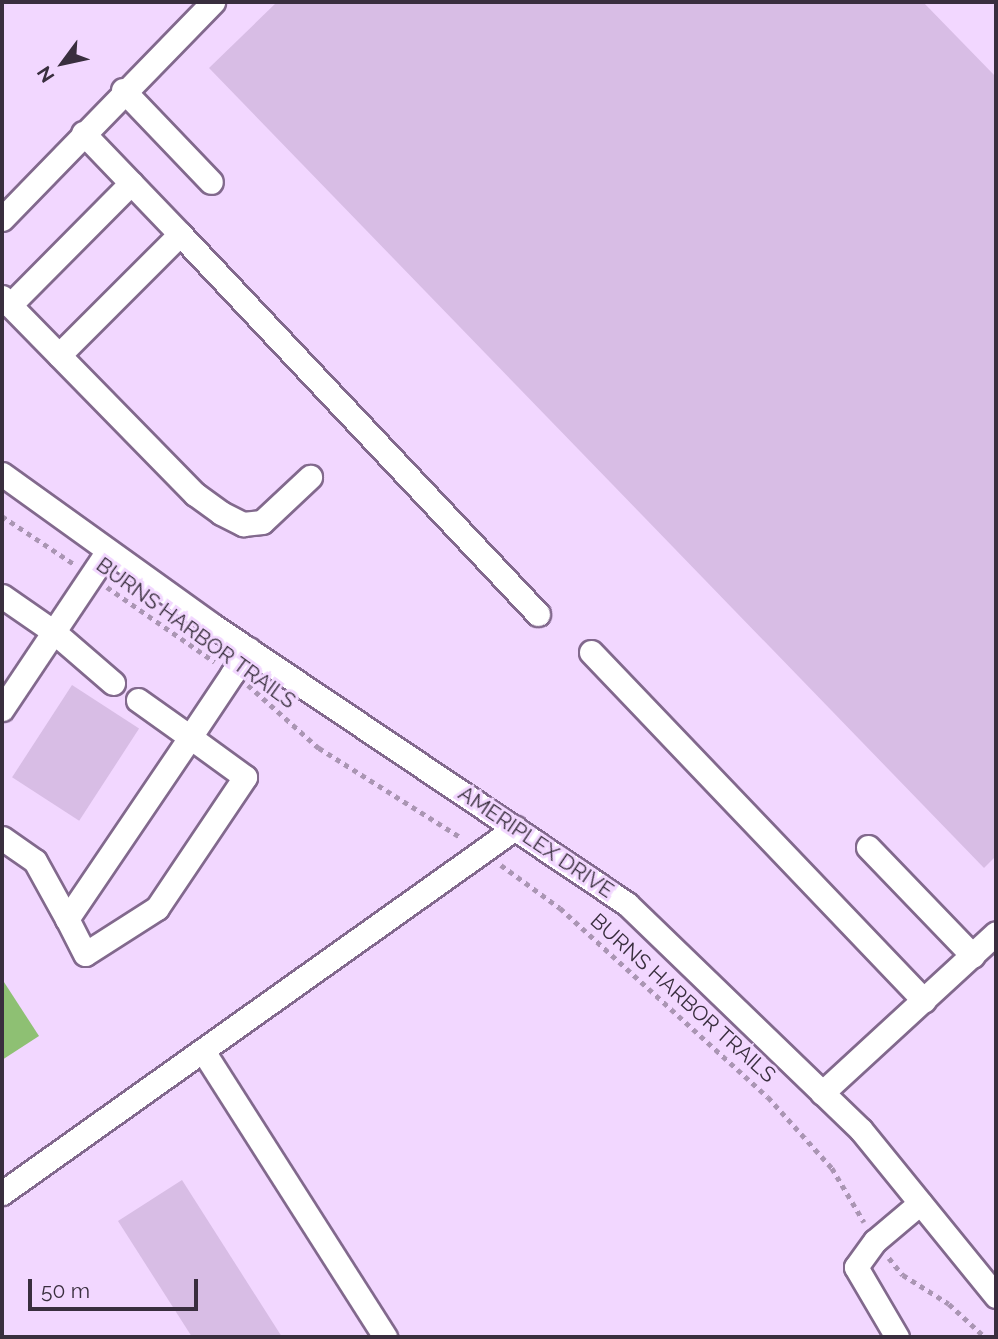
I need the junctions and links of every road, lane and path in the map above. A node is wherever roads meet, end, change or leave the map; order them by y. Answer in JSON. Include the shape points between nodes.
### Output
{"nodes":[{"id":1,"x":213,"y":2,"type":"edge"},
{"id":2,"x":123,"y":90,"type":"junction"},
{"id":3,"x":83,"y":133,"type":"junction"},
{"id":4,"x":211,"y":182,"type":"dead end"},
{"id":5,"x":131,"y":183,"type":"junction"},
{"id":6,"x":2,"y":219,"type":"edge"},
{"id":7,"x":180,"y":234,"type":"junction"},
{"id":8,"x":6,"y":301,"type":"edge"},
{"id":9,"x":59,"y":355,"type":"junction"},
{"id":10,"x":2,"y":474,"type":"edge"},
{"id":11,"x":310,"y":477,"type":"dead end"},
{"id":12,"x":2,"y":516,"type":"edge"},
{"id":13,"x":107,"y":552,"type":"junction"},
{"id":14,"x":91,"y":576,"type":"junction"},
{"id":15,"x":2,"y":596,"type":"edge"},
{"id":16,"x":538,"y":614,"type":"dead end"},
{"id":17,"x":54,"y":632,"type":"junction"},
{"id":18,"x":249,"y":649,"type":"junction"},
{"id":19,"x":591,"y":652,"type":"dead end"},
{"id":20,"x":232,"y":674,"type":"junction"},
{"id":21,"x":113,"y":683,"type":"dead end"},
{"id":22,"x":138,"y":700,"type":"dead end"},
{"id":23,"x":2,"y":709,"type":"edge"},
{"id":24,"x":190,"y":737,"type":"junction"},
{"id":25,"x":515,"y":828,"type":"junction"},
{"id":26,"x":2,"y":838,"type":"edge"},
{"id":27,"x":869,"y":847,"type":"dead end"},
{"id":28,"x":481,"y":851,"type":"junction"},
{"id":29,"x":67,"y":919,"type":"junction"},
{"id":30,"x":996,"y":933,"type":"edge"},
{"id":31,"x":972,"y":956,"type":"junction"},
{"id":32,"x":924,"y":1001,"type":"junction"},
{"id":33,"x":203,"y":1051,"type":"junction"},
{"id":34,"x":822,"y":1093,"type":"junction"},
{"id":35,"x":2,"y":1193,"type":"edge"},
{"id":36,"x":920,"y":1203,"type":"junction"},
{"id":37,"x":875,"y":1241,"type":"junction"},
{"id":38,"x":996,"y":1296,"type":"edge"},
{"id":39,"x":385,"y":1337,"type":"edge"},
{"id":40,"x":897,"y":1337,"type":"edge"},
{"id":41,"x":985,"y":1337,"type":"edge"}],
"edges":[{"from":1,"to":2,"type":"street"},
{"from":2,"to":3,"type":"street"},
{"from":2,"to":4,"type":"street"},
{"from":3,"to":5,"type":"street"},
{"from":3,"to":6,"type":"street"},
{"from":5,"to":7,"type":"street"},
{"from":5,"to":8,"type":"street"},
{"from":7,"to":9,"type":"street"},
{"from":7,"to":16,"type":"street"},
{"from":8,"to":9,"type":"street"},
{"from":9,"to":11,"type":"street","via":[[195,494],[243,524],[262,522]]},
{"from":10,"to":13,"type":"street","name":"AMERIPLEX DRIVE"},
{"from":12,"to":14,"type":"path","name":"BURNS HARBOR TRAILS"},
{"from":13,"to":14,"type":"street"},
{"from":13,"to":18,"type":"street","name":"AMERIPLEX DRIVE"},
{"from":14,"to":17,"type":"street"},
{"from":14,"to":20,"type":"path","name":"BURNS HARBOR TRAILS"},
{"from":15,"to":17,"type":"street"},
{"from":17,"to":21,"type":"street"},
{"from":17,"to":23,"type":"street"},
{"from":18,"to":20,"type":"street"},
{"from":18,"to":25,"type":"street","name":"AMERIPLEX DRIVE"},
{"from":19,"to":32,"type":"street"},
{"from":20,"to":24,"type":"street"},
{"from":20,"to":28,"type":"path","name":"BURNS HARBOR TRAILS","via":[[319,748]]},
{"from":22,"to":24,"type":"street"},
{"from":24,"to":29,"type":"street"},
{"from":24,"to":29,"type":"street","via":[[244,778],[208,832],[156,908],[85,954]]},
{"from":25,"to":28,"type":"street"},
{"from":25,"to":34,"type":"street","name":"AMERIPLEX DRIVE","via":[[627,904]]},
{"from":26,"to":29,"type":"street","via":[[35,861]]},
{"from":27,"to":31,"type":"street"},
{"from":28,"to":33,"type":"street"},
{"from":28,"to":37,"type":"path","name":"BURNS HARBOR TRAILS","via":[[560,908],[768,1097],[832,1168]]},
{"from":30,"to":31,"type":"street"},
{"from":31,"to":32,"type":"street"},
{"from":32,"to":34,"type":"street"},
{"from":33,"to":35,"type":"street"},
{"from":33,"to":39,"type":"street"},
{"from":34,"to":36,"type":"street","name":"AMERIPLEX DRIVE","via":[[861,1130]]},
{"from":36,"to":37,"type":"street"},
{"from":36,"to":38,"type":"street","name":"AMERIPLEX DRIVE"},
{"from":37,"to":40,"type":"street","via":[[856,1267]]},
{"from":37,"to":41,"type":"path","name":"BURNS HARBOR TRAILS","via":[[903,1275],[949,1304]]}]}
